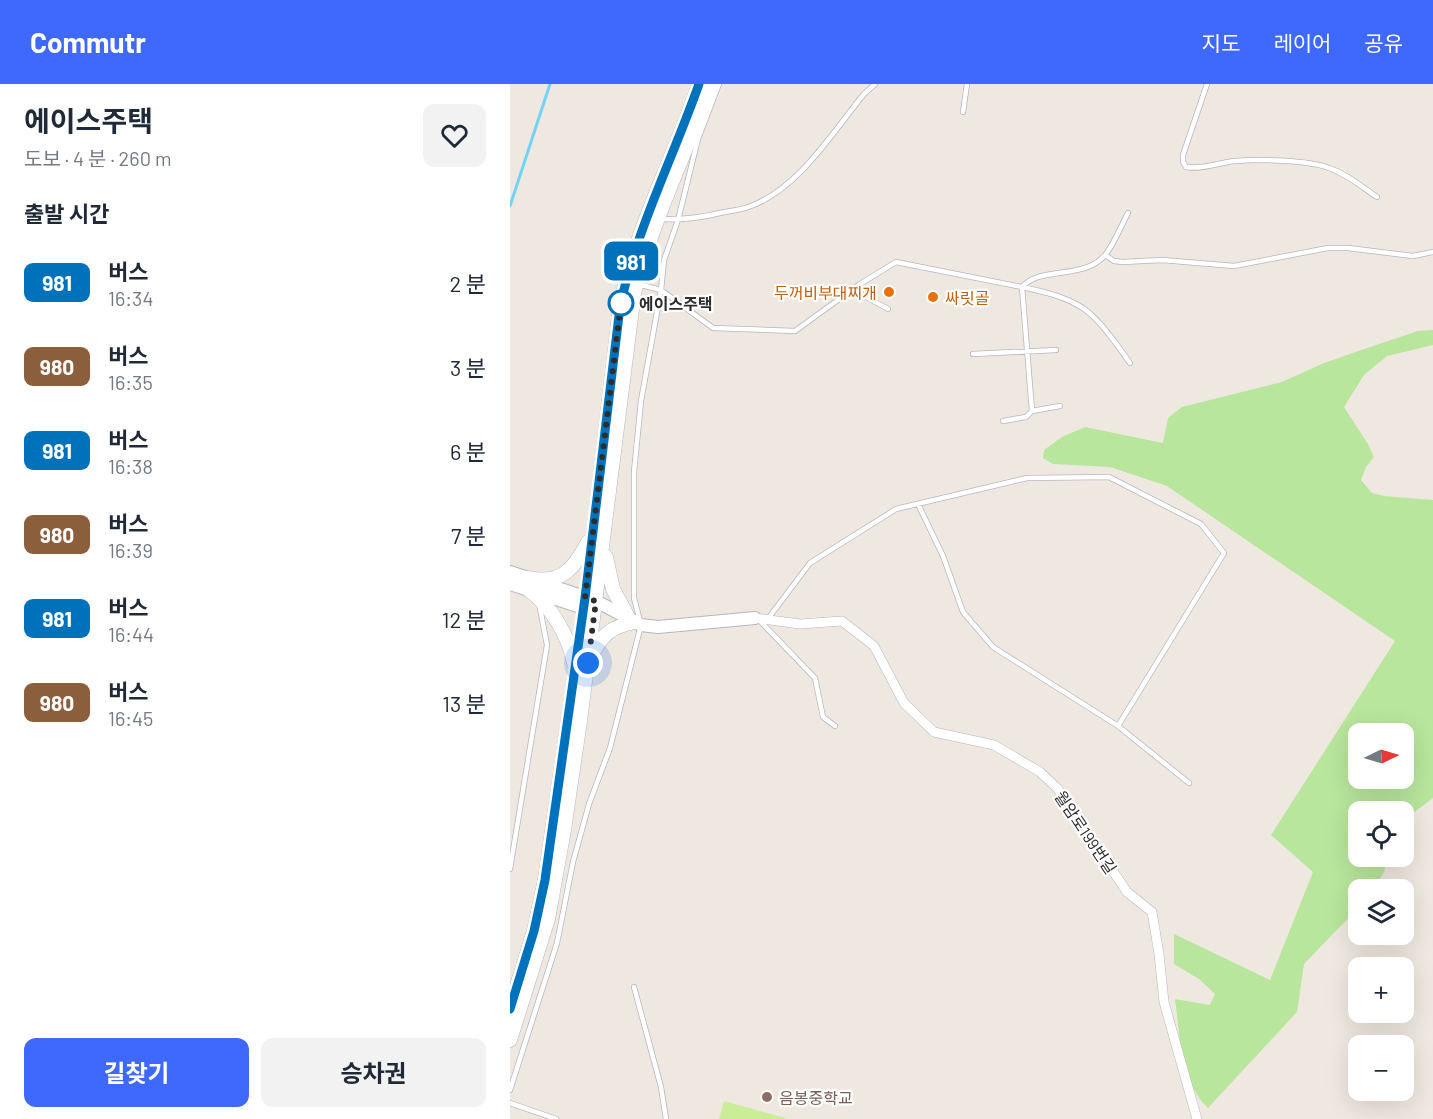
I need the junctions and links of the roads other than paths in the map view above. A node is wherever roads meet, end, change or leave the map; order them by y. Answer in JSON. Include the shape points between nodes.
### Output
{"nodes":[{"id":1,"x":699,"y":84,"type":"edge"},
{"id":2,"x":711,"y":84,"type":"edge"},
{"id":3,"x":719,"y":84,"type":"edge"},
{"id":4,"x":875,"y":84,"type":"edge"},
{"id":5,"x":967,"y":84,"type":"edge"},
{"id":6,"x":1207,"y":84,"type":"edge"},
{"id":7,"x":963,"y":112,"type":"dead end"},
{"id":8,"x":1377,"y":197,"type":"dead end"},
{"id":9,"x":1128,"y":213,"type":"dead end"},
{"id":10,"x":658,"y":219,"type":"junction"},
{"id":11,"x":678,"y":220,"type":"junction"},
{"id":12,"x":1433,"y":252,"type":"edge"},
{"id":13,"x":1105,"y":255,"type":"junction"},
{"id":14,"x":636,"y":284,"type":"junction"},
{"id":15,"x":1022,"y":287,"type":"junction"},
{"id":16,"x":852,"y":289,"type":"junction"},
{"id":17,"x":661,"y":290,"type":"junction"},
{"id":18,"x":888,"y":309,"type":"dead end"},
{"id":19,"x":1056,"y":350,"type":"dead end"},
{"id":20,"x":1027,"y":351,"type":"junction"},
{"id":21,"x":973,"y":354,"type":"dead end"},
{"id":22,"x":1130,"y":363,"type":"dead end"},
{"id":23,"x":1060,"y":406,"type":"dead end"},
{"id":24,"x":1032,"y":411,"type":"junction"},
{"id":25,"x":1002,"y":421,"type":"dead end"},
{"id":26,"x":918,"y":504,"type":"junction"},
{"id":27,"x":598,"y":534,"type":"junction"},
{"id":28,"x":510,"y":572,"type":"edge"},
{"id":29,"x":510,"y":584,"type":"edge"},
{"id":30,"x":532,"y":588,"type":"junction"},
{"id":31,"x":590,"y":605,"type":"junction"},
{"id":32,"x":760,"y":619,"type":"junction"},
{"id":33,"x":632,"y":621,"type":"junction"},
{"id":34,"x":581,"y":665,"type":"junction"},
{"id":35,"x":835,"y":726,"type":"dead end"},
{"id":36,"x":1118,"y":726,"type":"junction"},
{"id":37,"x":1189,"y":783,"type":"dead end"},
{"id":38,"x":510,"y":869,"type":"edge"},
{"id":39,"x":634,"y":987,"type":"dead end"},
{"id":40,"x":510,"y":1009,"type":"edge"},
{"id":41,"x":510,"y":1040,"type":"edge"},
{"id":42,"x":510,"y":1090,"type":"edge"},
{"id":43,"x":510,"y":1103,"type":"edge"},
{"id":44,"x":556,"y":1119,"type":"edge"},
{"id":45,"x":666,"y":1119,"type":"edge"},
{"id":46,"x":1197,"y":1119,"type":"edge"}],
"edges":[{"from":1,"to":27,"type":"main road","via":[[626,275]]},
{"from":2,"to":10,"type":"main road"},
{"from":3,"to":11,"type":"lane","via":[[698,139]]},
{"from":4,"to":11,"type":"lane","via":[[782,188],[750,207]]},
{"from":5,"to":7,"type":"lane"},
{"from":6,"to":8,"type":"lane","via":[[1183,155],[1186,167],[1237,160],[1315,164],[1347,177]]},
{"from":9,"to":13,"type":"lane"},
{"from":10,"to":11,"type":"lane"},
{"from":10,"to":14,"type":"main road"},
{"from":11,"to":17,"type":"lane","via":[[664,260]]},
{"from":12,"to":13,"type":"lane","via":[[1413,256],[1328,248],[1234,266],[1162,260],[1123,262]]},
{"from":13,"to":15,"type":"lane","via":[[1080,270],[1029,279]]},
{"from":14,"to":17,"type":"lane"},
{"from":14,"to":27,"type":"main road"},
{"from":15,"to":16,"type":"lane","via":[[896,262]]},
{"from":15,"to":20,"type":"lane"},
{"from":15,"to":22,"type":"lane","via":[[1078,304],[1109,332]]},
{"from":16,"to":17,"type":"lane","via":[[795,331],[713,328]]},
{"from":16,"to":18,"type":"lane"},
{"from":17,"to":33,"type":"lane","via":[[641,401],[634,472]]},
{"from":19,"to":20,"type":"lane"},
{"from":20,"to":21,"type":"lane"},
{"from":20,"to":24,"type":"lane"},
{"from":23,"to":24,"type":"lane"},
{"from":24,"to":25,"type":"lane","via":[[1026,417]]},
{"from":26,"to":32,"type":"lane","via":[[896,509],[810,563]]},
{"from":26,"to":36,"type":"lane","via":[[944,556],[963,612],[993,647]]},
{"from":26,"to":36,"type":"lane","via":[[1027,478],[1109,477],[1201,524],[1224,553]]},
{"from":27,"to":30,"type":"main road","via":[[566,573]]},
{"from":27,"to":31,"type":"main road"},
{"from":27,"to":33,"type":"main road","via":[[610,580]]},
{"from":28,"to":30,"type":"street"},
{"from":29,"to":30,"type":"street"},
{"from":30,"to":31,"type":"street"},
{"from":30,"to":34,"type":"main road","via":[[559,624]]},
{"from":30,"to":38,"type":"lane","via":[[547,645]]},
{"from":31,"to":33,"type":"street"},
{"from":31,"to":34,"type":"main road"},
{"from":32,"to":33,"type":"street","via":[[658,627]]},
{"from":32,"to":35,"type":"lane","via":[[815,678],[824,717]]},
{"from":32,"to":46,"type":"street","name":"월암로199번길","via":[[800,624],[842,621],[874,646],[904,703],[934,732],[994,745],[1040,772],[1058,789],[1127,892],[1152,912],[1164,1002]]},
{"from":33,"to":34,"type":"main road","via":[[606,632]]},
{"from":33,"to":42,"type":"lane","via":[[610,748],[589,804],[557,943]]},
{"from":34,"to":40,"type":"main road","via":[[545,880]]},
{"from":34,"to":41,"type":"main road","via":[[564,830],[548,919]]},
{"from":36,"to":37,"type":"lane"},
{"from":39,"to":45,"type":"lane"},
{"from":43,"to":44,"type":"lane"}]}
